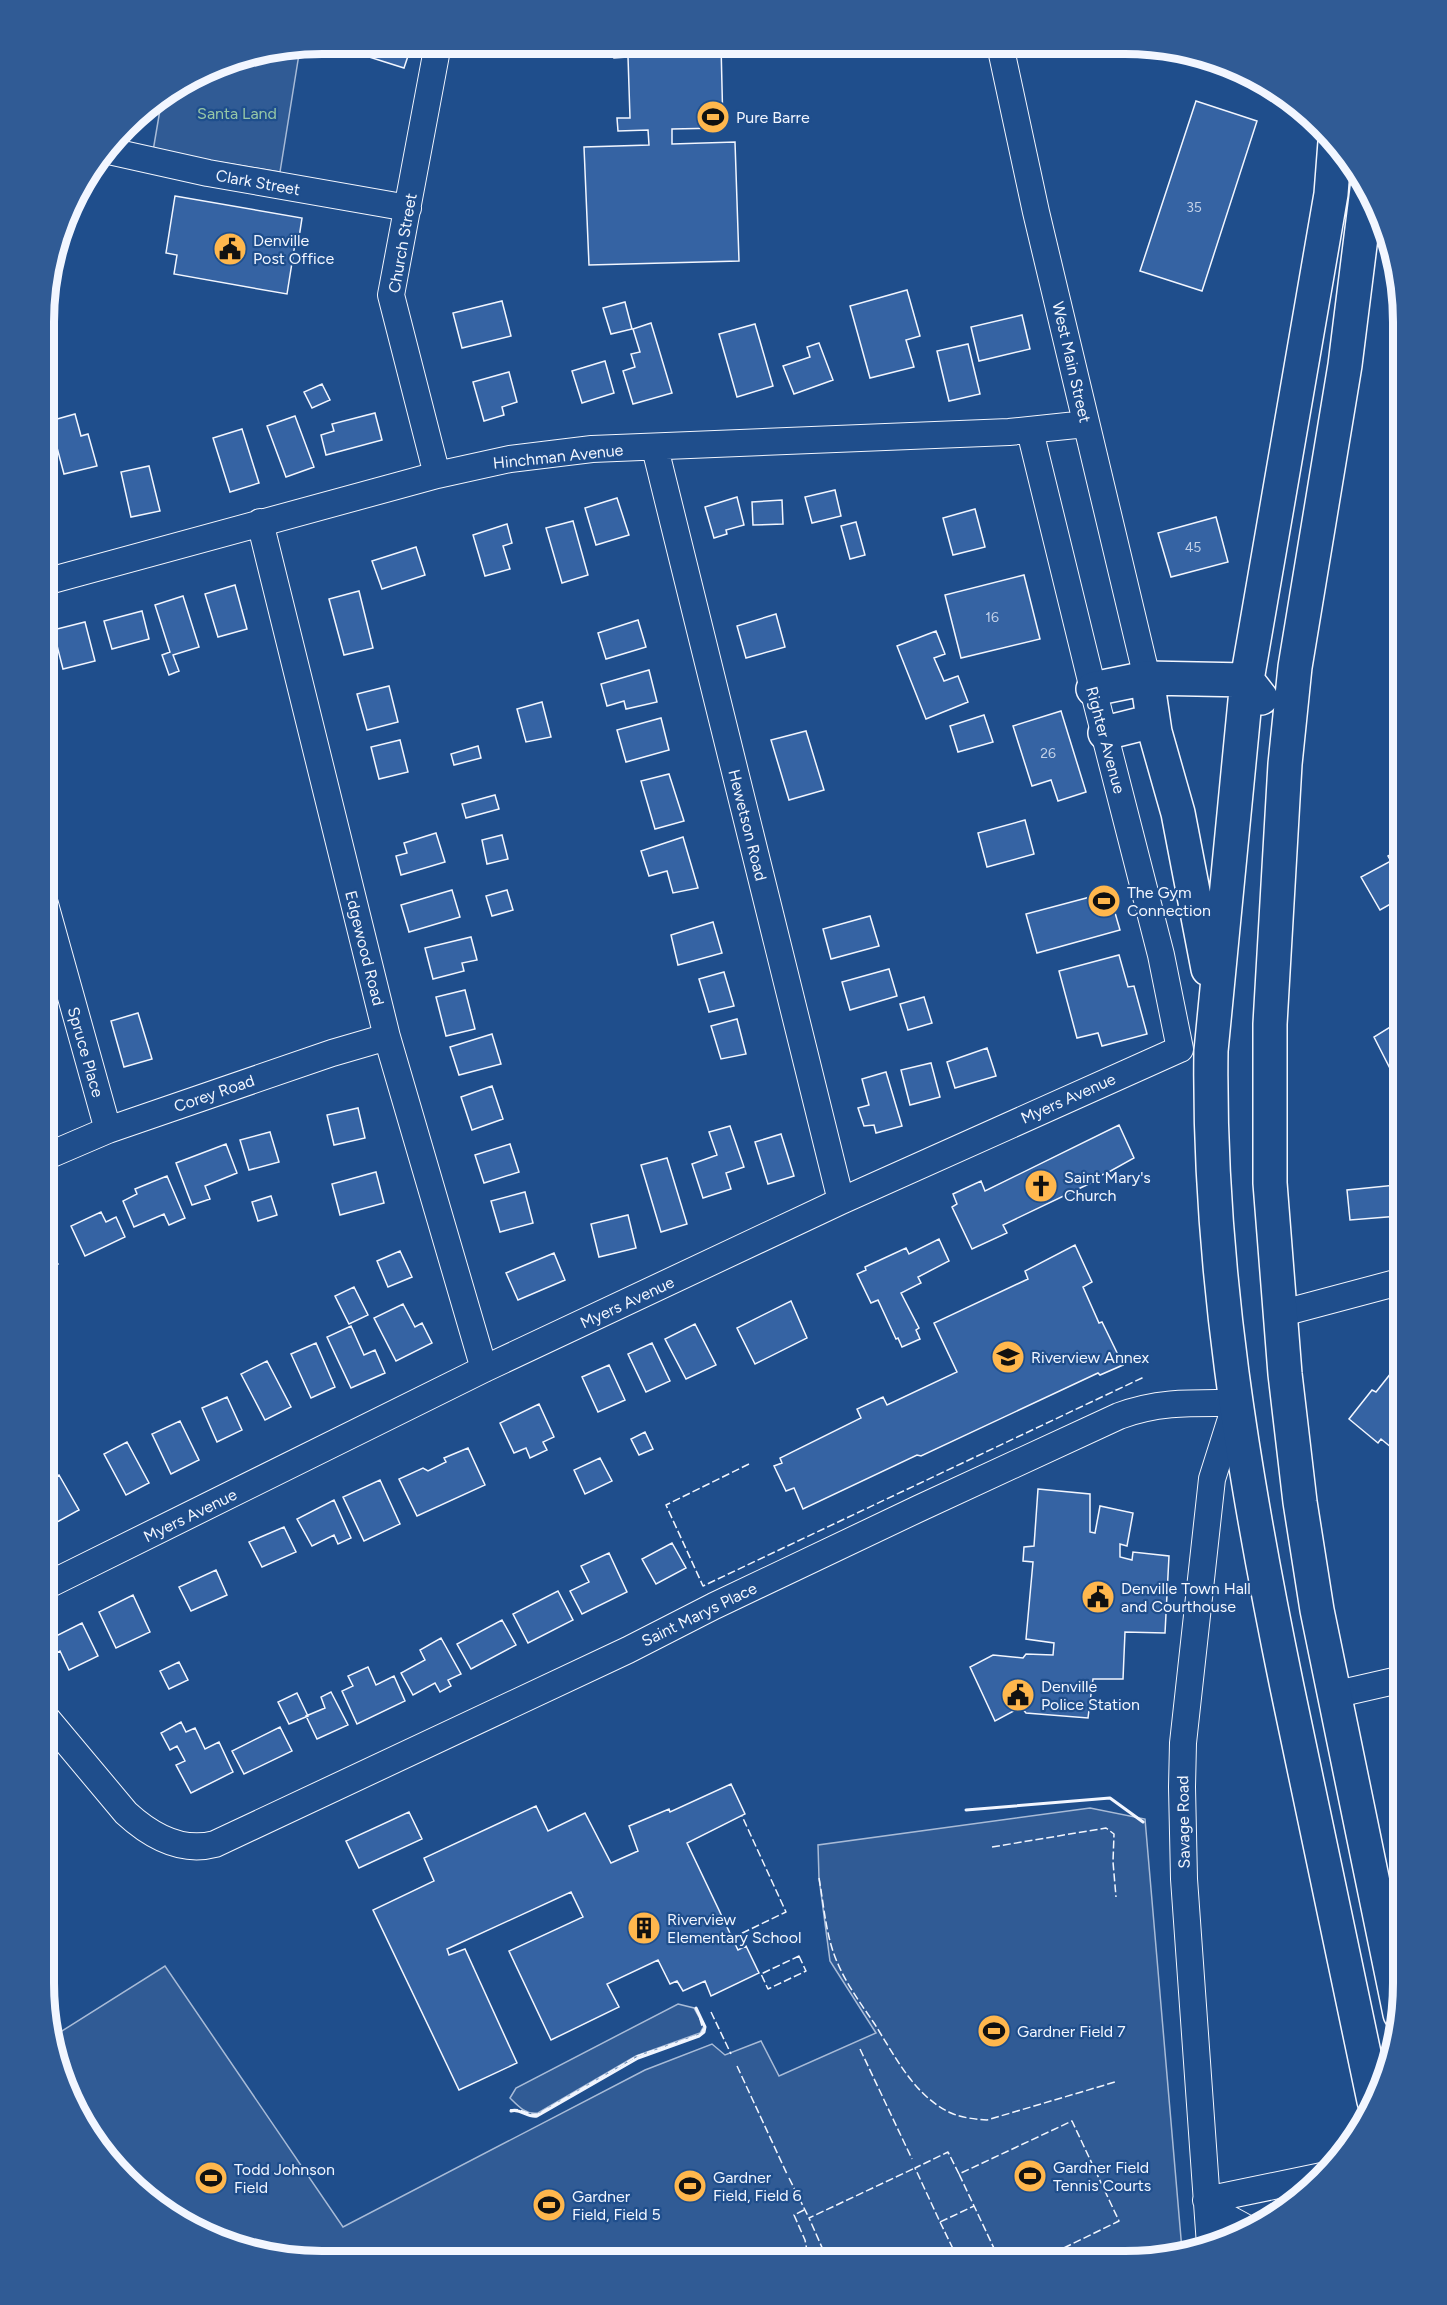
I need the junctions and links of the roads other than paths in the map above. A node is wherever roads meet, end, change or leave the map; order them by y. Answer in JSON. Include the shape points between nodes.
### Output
{"nodes":[{"id":1,"x":436,"y":54,"type":"edge"},
{"id":2,"x":1002,"y":54,"type":"edge"},
{"id":3,"x":1019,"y":54,"type":"edge"},
{"id":4,"x":1012,"y":107,"type":"junction"},
{"id":5,"x":114,"y":152,"type":"edge"},
{"id":6,"x":1334,"y":154,"type":"edge"},
{"id":7,"x":1365,"y":203,"type":"edge"},
{"id":8,"x":408,"y":208,"type":"junction"},
{"id":9,"x":1086,"y":424,"type":"junction"},
{"id":10,"x":1030,"y":431,"type":"junction"},
{"id":11,"x":655,"y":448,"type":"junction"},
{"id":12,"x":437,"y":475,"type":"junction"},
{"id":13,"x":260,"y":522,"type":"junction"},
{"id":14,"x":54,"y":579,"type":"edge"},
{"id":15,"x":1147,"y":678,"type":"junction"},
{"id":16,"x":1247,"y":680,"type":"junction"},
{"id":17,"x":1093,"y":689,"type":"junction"},
{"id":18,"x":1153,"y":721,"type":"junction"},
{"id":19,"x":1105,"y":733,"type":"junction"},
{"id":20,"x":1285,"y":764,"type":"junction"},
{"id":21,"x":54,"y":936,"type":"edge"},
{"id":22,"x":1215,"y":1005,"type":"junction"},
{"id":23,"x":387,"y":1037,"type":"junction"},
{"id":24,"x":1180,"y":1049,"type":"junction"},
{"id":25,"x":1210,"y":1076,"type":"junction"},
{"id":26,"x":108,"y":1130,"type":"junction"},
{"id":27,"x":54,"y":1153,"type":"edge"},
{"id":28,"x":841,"y":1201,"type":"junction"},
{"id":29,"x":1393,"y":1284,"type":"edge"},
{"id":30,"x":1279,"y":1314,"type":"junction"},
{"id":31,"x":484,"y":1370,"type":"junction"},
{"id":32,"x":1236,"y":1403,"type":"junction"},
{"id":33,"x":54,"y":1582,"type":"edge"},
{"id":34,"x":1393,"y":1681,"type":"edge"},
{"id":35,"x":1333,"y":1695,"type":"junction"},
{"id":36,"x":54,"y":1727,"type":"edge"},
{"id":37,"x":1393,"y":1981,"type":"edge"},
{"id":38,"x":1371,"y":2089,"type":"edge"},
{"id":39,"x":1309,"y":2179,"type":"edge"},
{"id":40,"x":1206,"y":2200,"type":"junction"},
{"id":41,"x":1240,"y":2225,"type":"edge"},
{"id":42,"x":1209,"y":2238,"type":"edge"}],
"edges":[{"from":1,"to":8,"type":"street","name":"Church Street"},
{"from":2,"to":4,"type":"street","name":"West Main Street"},
{"from":3,"to":4,"type":"street"},
{"from":4,"to":9,"type":"street","name":"West Main Street"},
{"from":5,"to":8,"type":"street","name":"Clark Street"},
{"from":6,"to":16,"type":"highway","via":[[1331,194]]},
{"from":7,"to":20,"type":"highway","via":[[1345,365],[1295,667]]},
{"from":8,"to":12,"type":"street","name":"Church Street","via":[[391,296]]},
{"from":9,"to":10,"type":"street","name":"Hinchman Avenue"},
{"from":9,"to":15,"type":"street","name":"West Main Street"},
{"from":10,"to":11,"type":"street","name":"Hinchman Avenue"},
{"from":10,"to":17,"type":"street","name":"Righter Avenue"},
{"from":11,"to":12,"type":"street","name":"Hinchman Avenue","via":[[510,459]]},
{"from":11,"to":28,"type":"street","name":"Hewetson Road"},
{"from":12,"to":13,"type":"street","name":"Hinchman Avenue"},
{"from":13,"to":14,"type":"street","name":"Hinchman Avenue"},
{"from":13,"to":23,"type":"street","name":"Edgewood Road"},
{"from":15,"to":16,"type":"highway"},
{"from":15,"to":17,"type":"highway"},
{"from":15,"to":18,"type":"highway"},
{"from":16,"to":20,"type":"highway","via":[[1260,696],[1275,728]]},
{"from":16,"to":22,"type":"highway"},
{"from":17,"to":19,"type":"street","name":"Righter Avenue"},
{"from":18,"to":19,"type":"highway"},
{"from":18,"to":22,"type":"highway","via":[[1183,836]]},
{"from":19,"to":24,"type":"street","name":"Righter Avenue","via":[[1161,955]]},
{"from":20,"to":30,"type":"highway","via":[[1270,1024],[1270,1183]]},
{"from":21,"to":26,"type":"street","name":"Spruce Place"},
{"from":22,"to":25,"type":"highway"},
{"from":23,"to":26,"type":"street","name":"Corey Road"},
{"from":23,"to":31,"type":"street","name":"Edgewood Road"},
{"from":24,"to":25,"type":"street"},
{"from":24,"to":28,"type":"street","name":"Myers Avenue"},
{"from":25,"to":32,"type":"highway","via":[[1216,1210]]},
{"from":26,"to":27,"type":"street","name":"Corey Road"},
{"from":28,"to":31,"type":"street","name":"Myers Avenue"},
{"from":29,"to":30,"type":"street"},
{"from":30,"to":35,"type":"highway","via":[[1300,1502]]},
{"from":31,"to":33,"type":"street","name":"Myers Avenue"},
{"from":32,"to":36,"type":"street","name":"Saint Marys Place","via":[[1161,1404],[1119,1416],[215,1844],[195,1848],[168,1842],[141,1827]]},
{"from":32,"to":38,"type":"highway","via":[[1269,1599]]},
{"from":32,"to":40,"type":"street","name":"Savage Road","via":[[1212,1479],[1183,1743],[1184,1879]]},
{"from":34,"to":35,"type":"street"},
{"from":35,"to":37,"type":"highway"},
{"from":39,"to":40,"type":"street"},
{"from":40,"to":41,"type":"street"},
{"from":40,"to":42,"type":"street","name":"Savage Road"}]}
